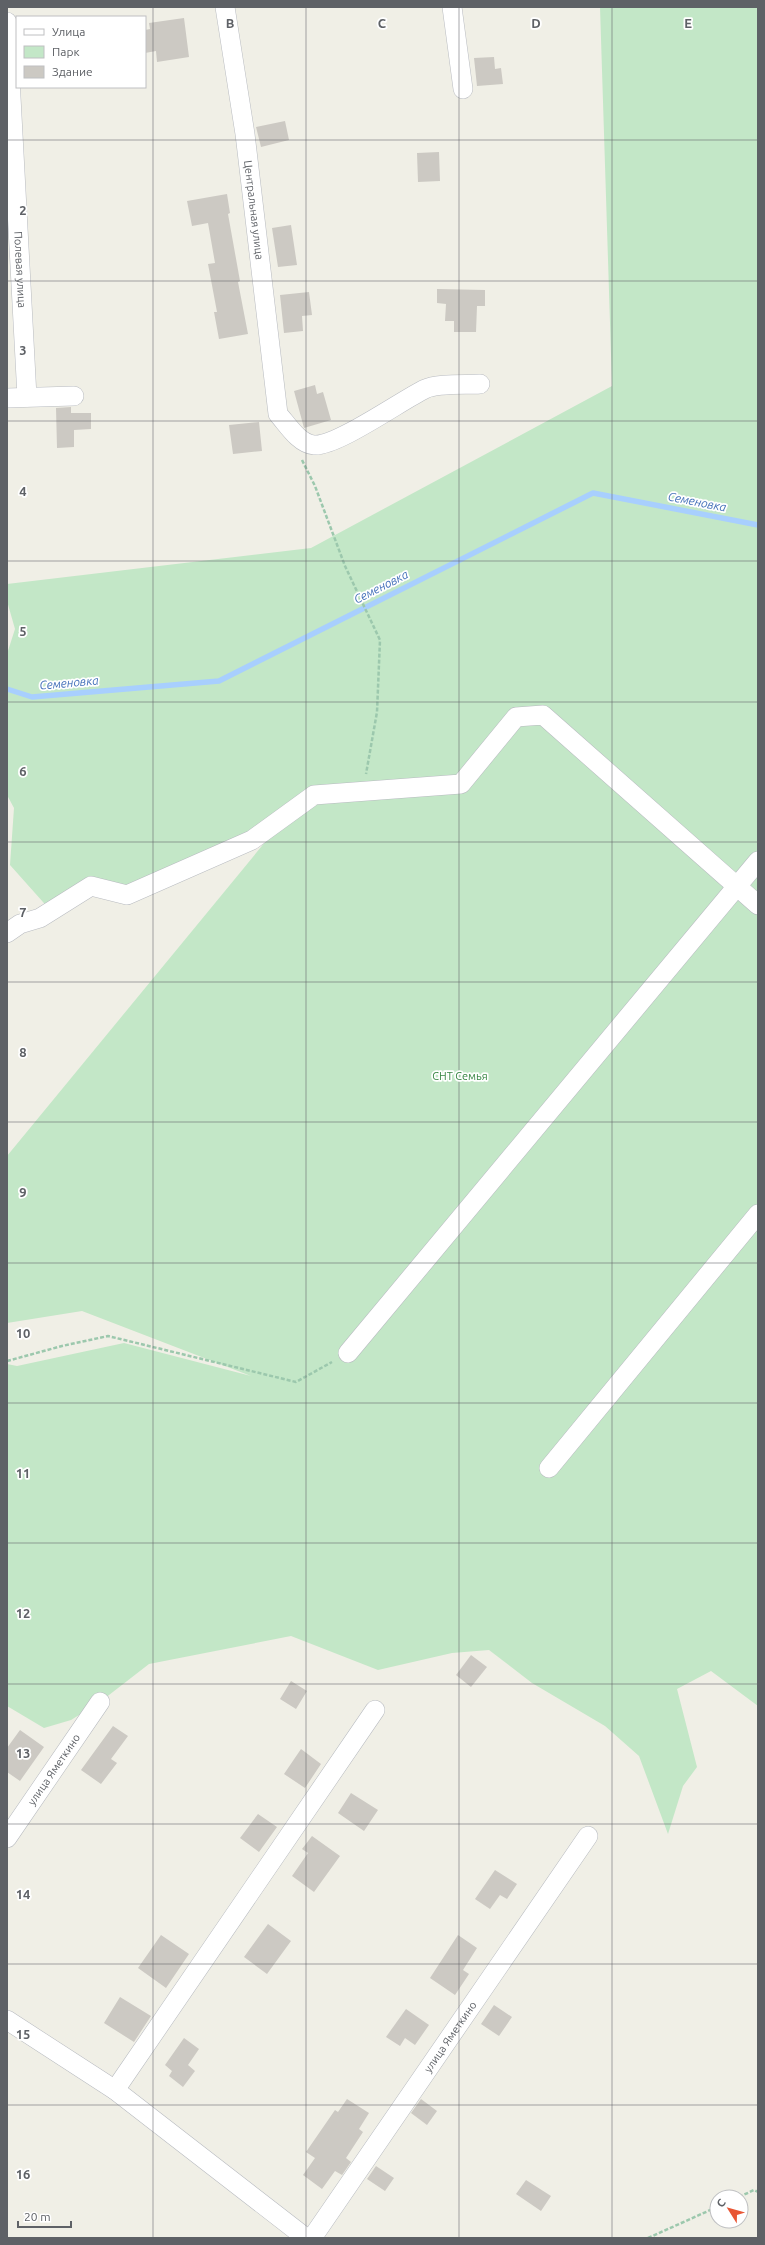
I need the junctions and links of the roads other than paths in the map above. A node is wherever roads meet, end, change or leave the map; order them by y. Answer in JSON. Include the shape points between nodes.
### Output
{"nodes":[{"id":1,"x":225,"y":7,"type":"edge"},
{"id":2,"x":452,"y":7,"type":"edge"},
{"id":3,"x":7,"y":22,"type":"edge"},
{"id":4,"x":463,"y":89,"type":"dead end"},
{"id":5,"x":480,"y":384,"type":"dead end"},
{"id":6,"x":74,"y":396,"type":"dead end"},
{"id":7,"x":27,"y":397,"type":"junction"},
{"id":8,"x":7,"y":398,"type":"edge"},
{"id":9,"x":758,"y":861,"type":"edge"},
{"id":10,"x":737,"y":887,"type":"junction"},
{"id":11,"x":758,"y":905,"type":"edge"},
{"id":12,"x":7,"y":933,"type":"edge"},
{"id":13,"x":758,"y":1214,"type":"edge"},
{"id":14,"x":348,"y":1353,"type":"road end"},
{"id":15,"x":549,"y":1468,"type":"dead end"},
{"id":16,"x":100,"y":1702,"type":"dead end"},
{"id":17,"x":375,"y":1710,"type":"dead end"},
{"id":18,"x":588,"y":1836,"type":"dead end"},
{"id":19,"x":7,"y":1838,"type":"edge"},
{"id":20,"x":7,"y":2020,"type":"edge"},
{"id":21,"x":115,"y":2090,"type":"junction"},
{"id":22,"x":306,"y":2238,"type":"edge"},
{"id":23,"x":312,"y":2238,"type":"edge"}],
"edges":[{"from":1,"to":5,"type":"street","name":"Центральная улица","via":[[245,134],[278,414],[298,437],[314,445],[328,442],[362,426],[427,388]]},
{"from":2,"to":4,"type":"street"},
{"from":3,"to":7,"type":"street","name":"Полевая улица"},
{"from":6,"to":7,"type":"street"},
{"from":7,"to":8,"type":"street"},
{"from":9,"to":10,"type":"street"},
{"from":10,"to":11,"type":"street"},
{"from":10,"to":12,"type":"street","via":[[543,715],[516,718],[461,784],[314,795],[252,840],[127,895],[91,886],[40,918],[20,924]]},
{"from":10,"to":14,"type":"street"},
{"from":13,"to":15,"type":"street"},
{"from":16,"to":19,"type":"street","name":"улица Яметкино"},
{"from":17,"to":21,"type":"street"},
{"from":18,"to":23,"type":"street","name":"улица Яметкино"},
{"from":20,"to":21,"type":"street"},
{"from":21,"to":22,"type":"street"}]}
